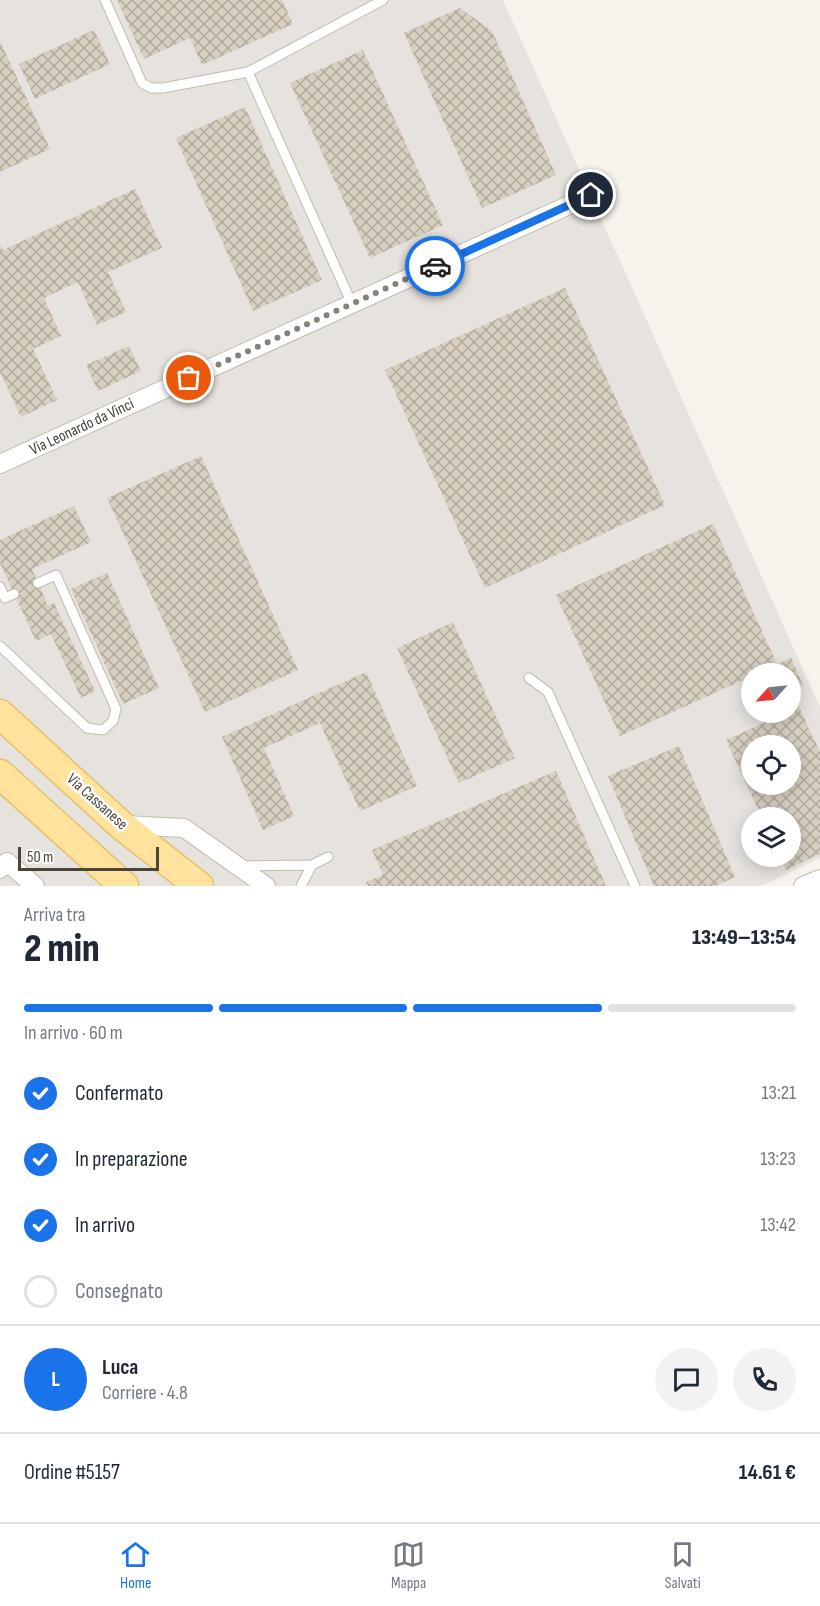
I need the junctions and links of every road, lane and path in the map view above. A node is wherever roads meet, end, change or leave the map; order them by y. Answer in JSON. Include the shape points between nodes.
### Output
{"nodes":[{"id":1,"x":105,"y":0,"type":"edge"},
{"id":2,"x":383,"y":0,"type":"edge"},
{"id":3,"x":248,"y":72,"type":"junction"},
{"id":4,"x":591,"y":195,"type":"dead end"},
{"id":5,"x":352,"y":304,"type":"junction"},
{"id":6,"x":0,"y":464,"type":"edge"},
{"id":7,"x":38,"y":583,"type":"dead end"},
{"id":8,"x":0,"y":587,"type":"edge"},
{"id":9,"x":14,"y":594,"type":"dead end"},
{"id":10,"x":0,"y":646,"type":"edge"},
{"id":11,"x":529,"y":678,"type":"dead end"},
{"id":12,"x":0,"y":714,"type":"edge"},
{"id":13,"x":0,"y":774,"type":"edge"},
{"id":14,"x":121,"y":825,"type":"junction"},
{"id":15,"x":328,"y":857,"type":"dead end"},
{"id":16,"x":2,"y":862,"type":"edge"},
{"id":17,"x":312,"y":865,"type":"junction"},
{"id":18,"x":238,"y":867,"type":"junction"},
{"id":19,"x":820,"y":879,"type":"edge"},
{"id":20,"x":35,"y":886,"type":"edge"},
{"id":21,"x":124,"y":886,"type":"edge"},
{"id":22,"x":199,"y":886,"type":"edge"},
{"id":23,"x":266,"y":886,"type":"edge"},
{"id":24,"x":301,"y":886,"type":"edge"},
{"id":25,"x":635,"y":886,"type":"edge"},
{"id":26,"x":803,"y":886,"type":"edge"}],
"edges":[{"from":1,"to":3,"type":"lane","via":[[142,83],[151,88]]},
{"from":2,"to":3,"type":"lane"},
{"from":3,"to":5,"type":"lane"},
{"from":4,"to":5,"type":"street","name":"Via Leonardo da Vinci"},
{"from":5,"to":6,"type":"street","name":"Via Leonardo da Vinci"},
{"from":7,"to":10,"type":"lane","via":[[56,575],[116,709],[113,721],[103,730],[87,728]]},
{"from":8,"to":9,"type":"lane","via":[[5,598]]},
{"from":11,"to":25,"type":"lane","via":[[548,692]]},
{"from":12,"to":14,"type":"main road","name":"Via Cassanese"},
{"from":13,"to":21,"type":"main road"},
{"from":14,"to":18,"type":"street","via":[[184,828]]},
{"from":14,"to":22,"type":"main road","name":"Via Cassanese"},
{"from":15,"to":17,"type":"lane"},
{"from":16,"to":20,"type":"street"},
{"from":17,"to":18,"type":"lane"},
{"from":17,"to":24,"type":"lane"},
{"from":18,"to":23,"type":"street"},
{"from":19,"to":26,"type":"street"}]}
